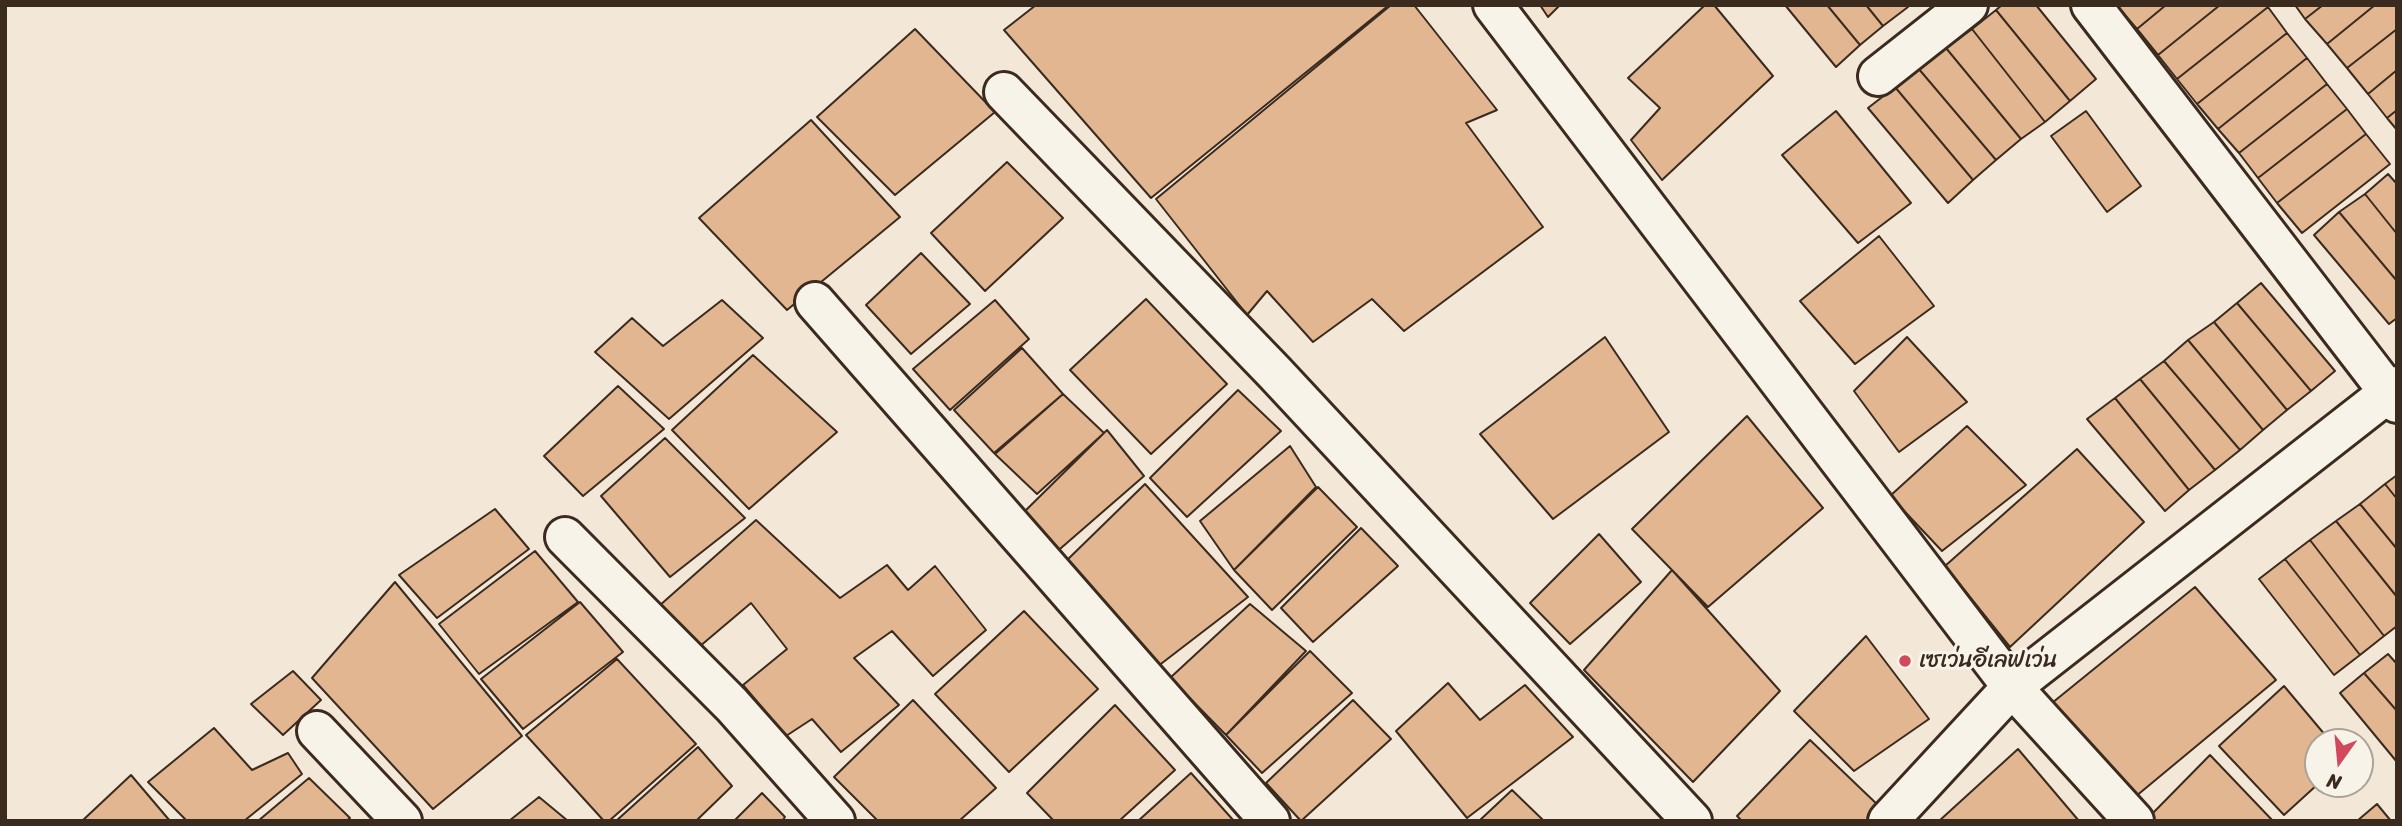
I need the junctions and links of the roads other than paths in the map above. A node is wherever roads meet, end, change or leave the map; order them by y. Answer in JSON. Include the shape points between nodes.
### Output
{"nodes":[{"id":1,"x":1493,"y":5,"type":"edge"},
{"id":2,"x":1968,"y":5,"type":"edge"},
{"id":3,"x":2091,"y":5,"type":"edge"},
{"id":4,"x":1878,"y":76,"type":"dead end"},
{"id":5,"x":1003,"y":92,"type":"dead end"},
{"id":6,"x":815,"y":302,"type":"dead end"},
{"id":7,"x":2394,"y":394,"type":"edge"},
{"id":8,"x":565,"y":537,"type":"dead end"},
{"id":9,"x":2012,"y":687,"type":"junction"},
{"id":10,"x":317,"y":731,"type":"dead end"},
{"id":11,"x":402,"y":821,"type":"edge"},
{"id":12,"x":835,"y":821,"type":"edge"},
{"id":13,"x":1270,"y":821,"type":"edge"},
{"id":14,"x":1692,"y":821,"type":"edge"},
{"id":15,"x":1888,"y":821,"type":"edge"},
{"id":16,"x":2134,"y":821,"type":"edge"}],
"edges":[{"from":1,"to":9,"type":"street"},
{"from":2,"to":4,"type":"street"},
{"from":3,"to":7,"type":"street"},
{"from":5,"to":14,"type":"street","via":[[1275,373]]},
{"from":6,"to":13,"type":"street"},
{"from":7,"to":9,"type":"street"},
{"from":8,"to":12,"type":"street","via":[[732,705]]},
{"from":9,"to":15,"type":"street"},
{"from":9,"to":16,"type":"street"},
{"from":10,"to":11,"type":"street"}]}
